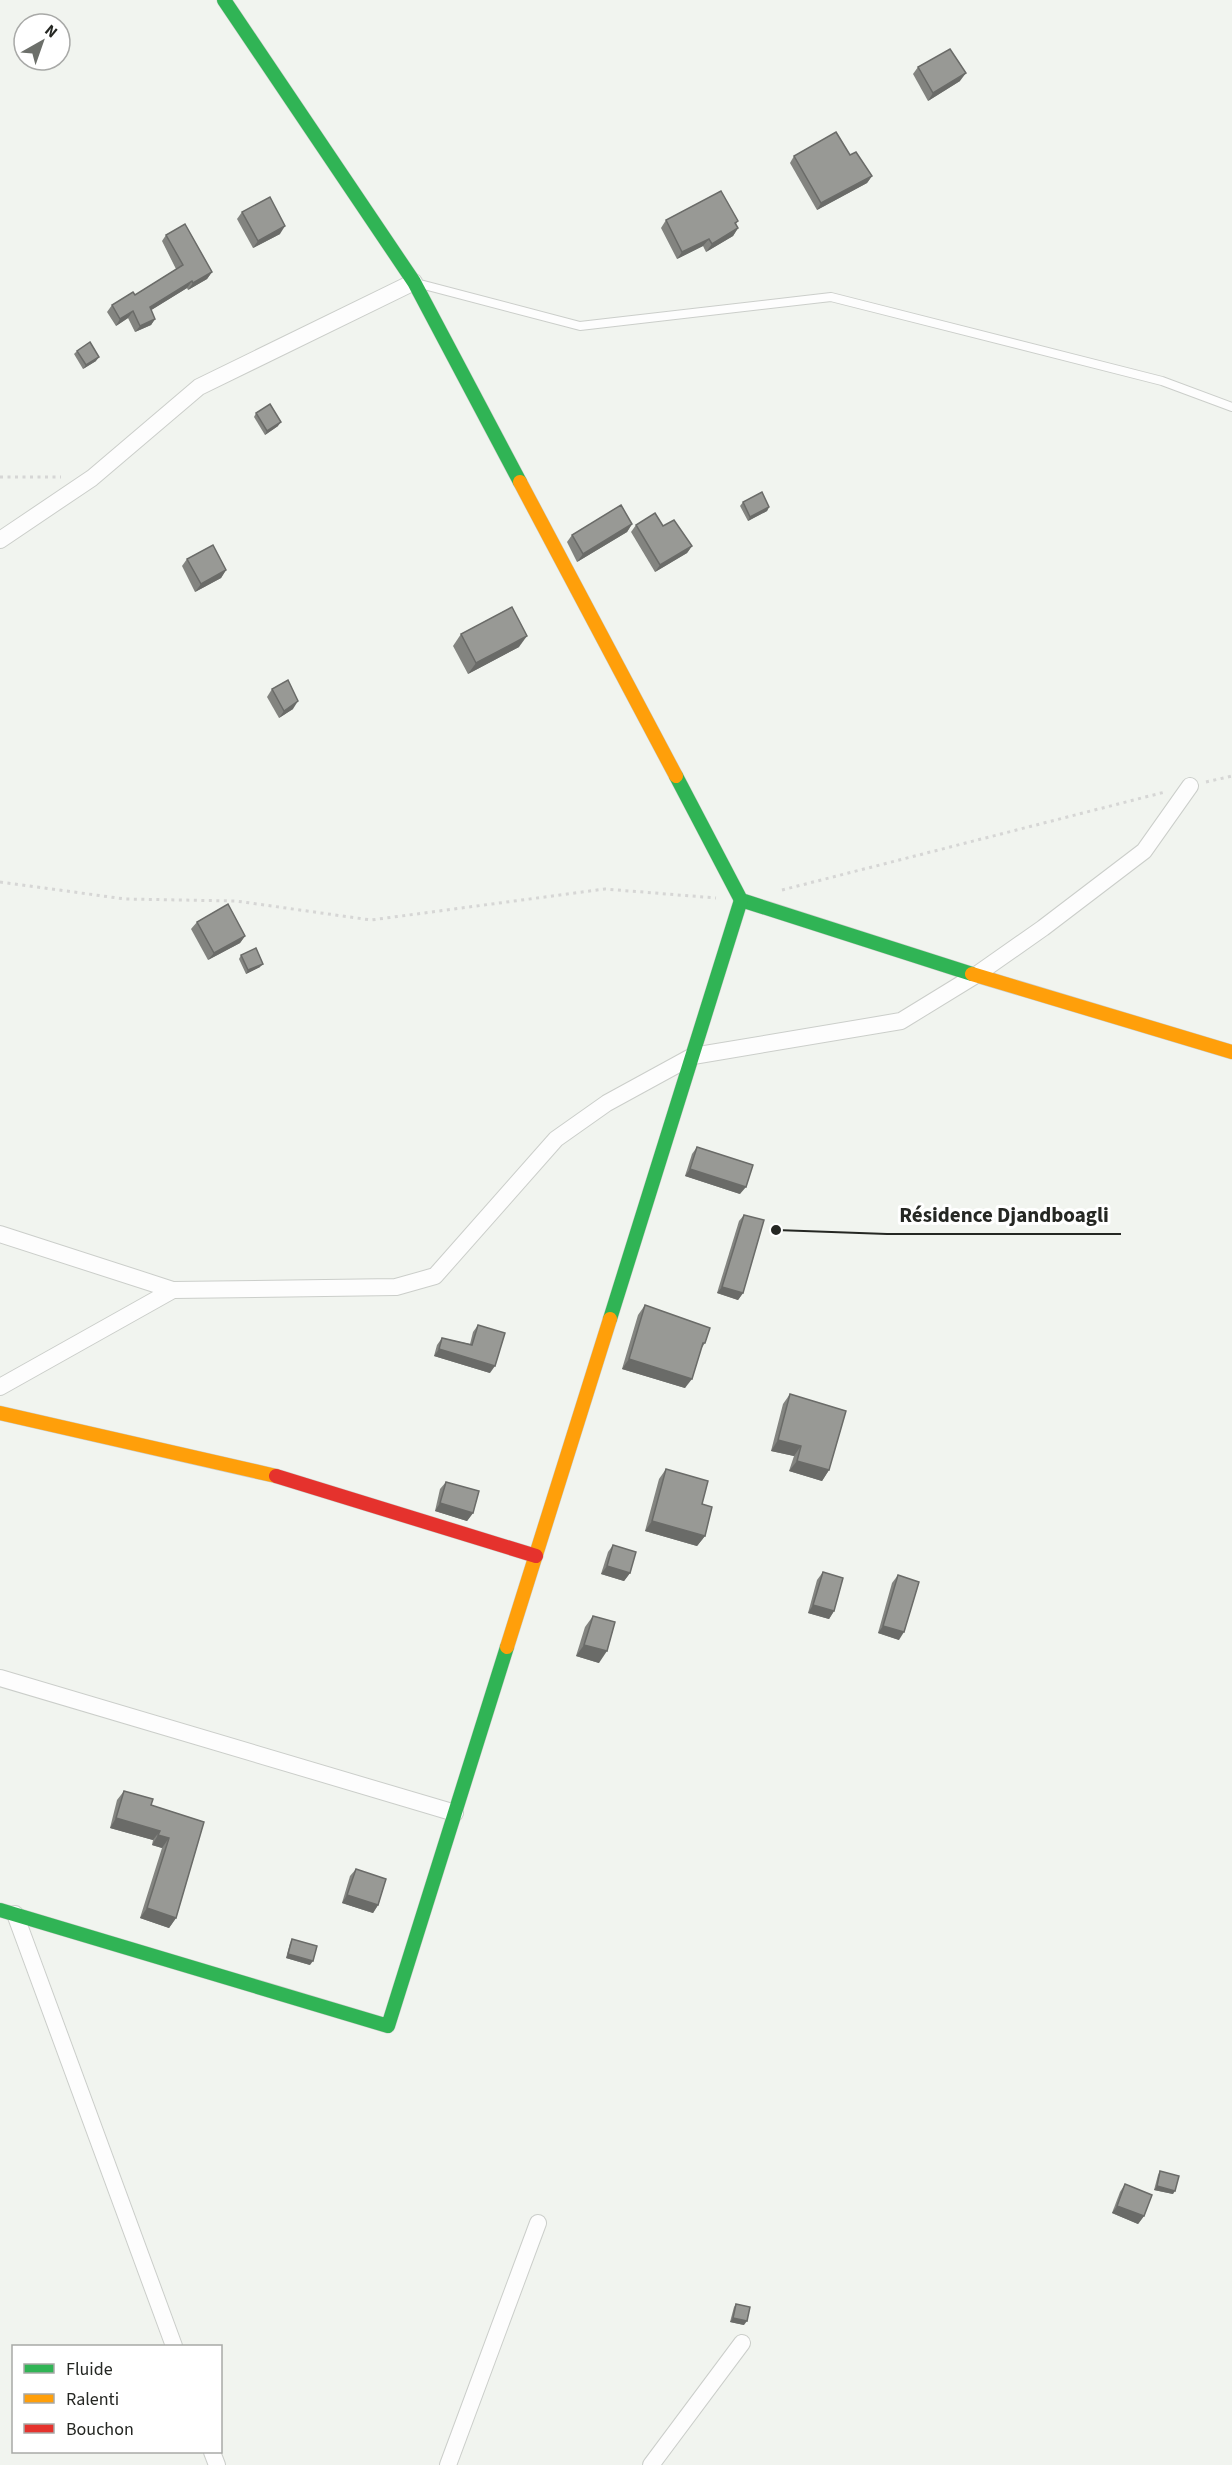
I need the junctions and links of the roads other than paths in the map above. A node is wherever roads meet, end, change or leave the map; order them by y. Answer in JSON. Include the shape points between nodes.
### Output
{"nodes":[{"id":1,"x":224,"y":0,"type":"edge"},
{"id":2,"x":414,"y":282,"type":"junction"},
{"id":3,"x":1232,"y":407,"type":"edge"},
{"id":4,"x":0,"y":540,"type":"edge"},
{"id":5,"x":1190,"y":786,"type":"road end"},
{"id":6,"x":741,"y":900,"type":"junction"},
{"id":7,"x":976,"y":975,"type":"junction"},
{"id":8,"x":1232,"y":1052,"type":"edge"},
{"id":9,"x":693,"y":1056,"type":"junction"},
{"id":10,"x":0,"y":1234,"type":"edge"},
{"id":11,"x":173,"y":1290,"type":"junction"},
{"id":12,"x":0,"y":1387,"type":"edge"},
{"id":13,"x":0,"y":1413,"type":"edge"},
{"id":14,"x":536,"y":1556,"type":"junction"},
{"id":15,"x":0,"y":1678,"type":"edge"},
{"id":16,"x":455,"y":1813,"type":"junction"},
{"id":17,"x":7,"y":1912,"type":"edge"},
{"id":18,"x":538,"y":2223,"type":"dead end"},
{"id":19,"x":742,"y":2343,"type":"dead end"},
{"id":20,"x":174,"y":2345,"type":"edge"},
{"id":21,"x":448,"y":2465,"type":"edge"},
{"id":22,"x":651,"y":2465,"type":"edge"}],
"edges":[{"from":1,"to":2,"type":"street"},
{"from":2,"to":3,"type":"lane","via":[[580,326],[831,297],[1162,381]]},
{"from":2,"to":4,"type":"street","via":[[199,387],[92,478]]},
{"from":2,"to":6,"type":"street"},
{"from":5,"to":7,"type":"street","via":[[1144,851]]},
{"from":6,"to":7,"type":"street"},
{"from":6,"to":9,"type":"street"},
{"from":7,"to":8,"type":"street"},
{"from":7,"to":9,"type":"street","via":[[902,1021]]},
{"from":9,"to":11,"type":"street","via":[[607,1103],[556,1139],[435,1276],[396,1287]]},
{"from":9,"to":14,"type":"street"},
{"from":10,"to":11,"type":"street"},
{"from":11,"to":12,"type":"street"},
{"from":13,"to":14,"type":"street","via":[[273,1475]]},
{"from":14,"to":16,"type":"street"},
{"from":15,"to":16,"type":"street"},
{"from":16,"to":17,"type":"street","via":[[388,2026]]},
{"from":17,"to":20,"type":"street"},
{"from":18,"to":21,"type":"street"},
{"from":19,"to":22,"type":"street"}]}
